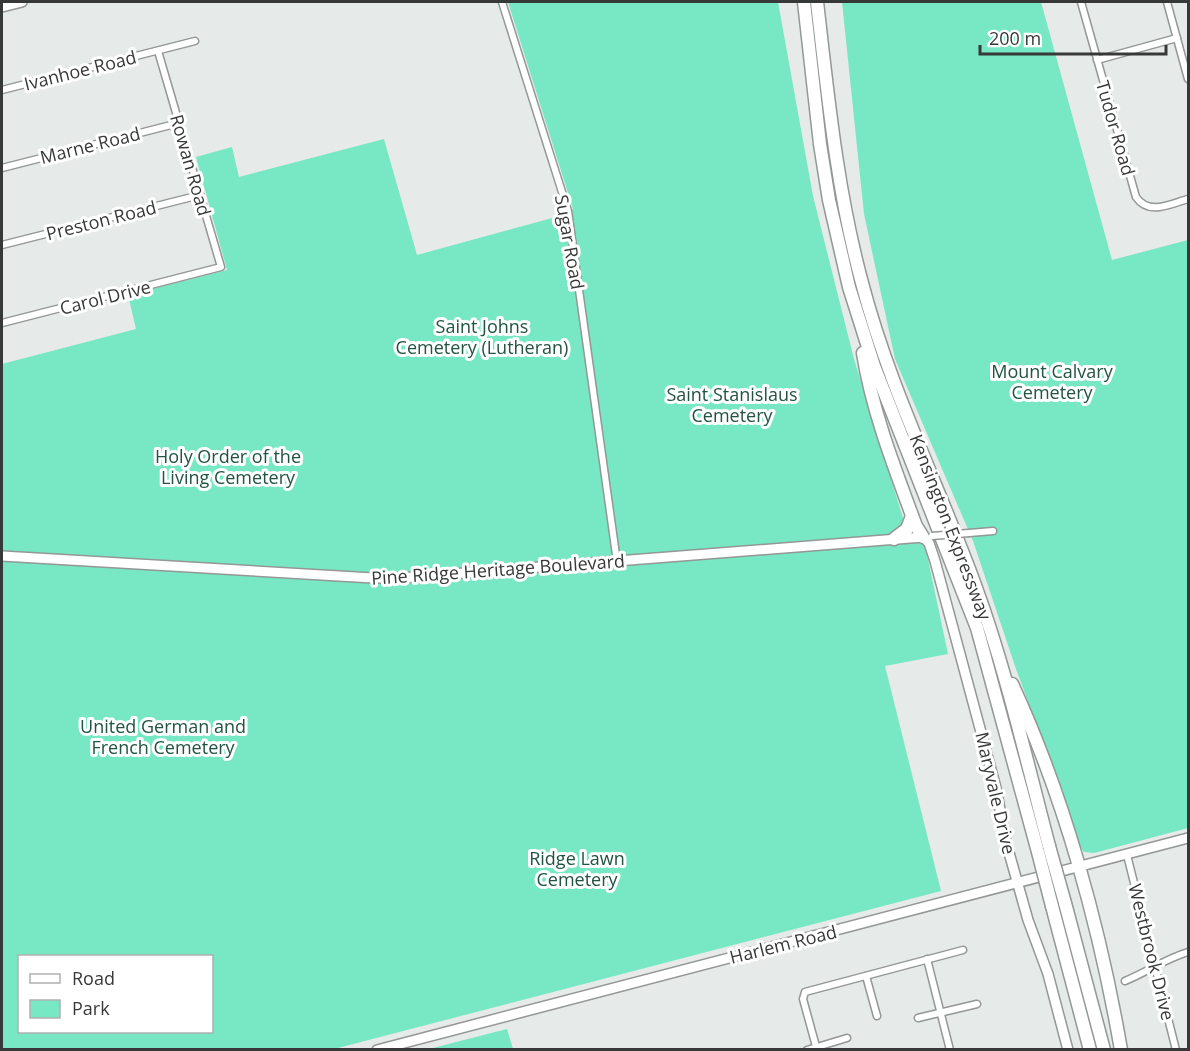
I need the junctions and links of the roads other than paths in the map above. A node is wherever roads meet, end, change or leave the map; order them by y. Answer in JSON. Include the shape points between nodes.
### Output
{"nodes":[{"id":1,"x":22,"y":2,"type":"edge"},
{"id":2,"x":502,"y":2,"type":"edge"},
{"id":3,"x":804,"y":2,"type":"edge"},
{"id":4,"x":817,"y":2,"type":"edge"},
{"id":5,"x":1081,"y":2,"type":"edge"},
{"id":6,"x":1167,"y":2,"type":"edge"},
{"id":7,"x":2,"y":7,"type":"edge"},
{"id":8,"x":1177,"y":38,"type":"junction"},
{"id":9,"x":195,"y":41,"type":"dead end"},
{"id":10,"x":158,"y":51,"type":"junction"},
{"id":11,"x":1097,"y":60,"type":"junction"},
{"id":12,"x":1188,"y":80,"type":"edge"},
{"id":13,"x":2,"y":90,"type":"edge"},
{"id":14,"x":179,"y":123,"type":"junction"},
{"id":15,"x":2,"y":168,"type":"edge"},
{"id":16,"x":200,"y":195,"type":"junction"},
{"id":17,"x":1188,"y":199,"type":"edge"},
{"id":18,"x":2,"y":246,"type":"edge"},
{"id":19,"x":208,"y":270,"type":"joint"},
{"id":20,"x":858,"y":316,"type":"junction"},
{"id":21,"x":2,"y":323,"type":"edge"},
{"id":22,"x":912,"y":516,"type":"junction"},
{"id":23,"x":993,"y":531,"type":"dead end"},
{"id":24,"x":928,"y":536,"type":"junction"},
{"id":25,"x":894,"y":539,"type":"junction"},
{"id":26,"x":2,"y":556,"type":"edge"},
{"id":27,"x":617,"y":562,"type":"junction"},
{"id":28,"x":996,"y":649,"type":"junction"},
{"id":29,"x":1188,"y":838,"type":"edge"},
{"id":30,"x":1044,"y":849,"type":"junction"},
{"id":31,"x":1127,"y":855,"type":"junction"},
{"id":32,"x":1079,"y":867,"type":"junction"},
{"id":33,"x":1018,"y":884,"type":"junction"},
{"id":34,"x":1058,"y":904,"type":"junction"},
{"id":35,"x":963,"y":950,"type":"dead end"},
{"id":36,"x":1188,"y":952,"type":"edge"},
{"id":37,"x":927,"y":959,"type":"junction"},
{"id":38,"x":1155,"y":966,"type":"junction"},
{"id":39,"x":866,"y":976,"type":"junction"},
{"id":40,"x":1125,"y":981,"type":"dead end"},
{"id":41,"x":977,"y":1004,"type":"dead end"},
{"id":42,"x":940,"y":1013,"type":"junction"},
{"id":43,"x":877,"y":1016,"type":"dead end"},
{"id":44,"x":918,"y":1018,"type":"dead end"},
{"id":45,"x":847,"y":1038,"type":"dead end"},
{"id":46,"x":817,"y":1048,"type":"edge"},
{"id":47,"x":377,"y":1050,"type":"edge"},
{"id":48,"x":807,"y":1050,"type":"edge"},
{"id":49,"x":950,"y":1050,"type":"edge"},
{"id":50,"x":1068,"y":1050,"type":"edge"},
{"id":51,"x":1090,"y":1050,"type":"edge"},
{"id":52,"x":1104,"y":1050,"type":"edge"},
{"id":53,"x":1121,"y":1050,"type":"edge"},
{"id":54,"x":1176,"y":1050,"type":"edge"}],
"edges":[{"from":1,"to":7,"type":"street"},
{"from":2,"to":27,"type":"street","name":"Sugar Road","via":[[568,211]]},
{"from":3,"to":20,"type":"highway","name":"Kensington Expressway","via":[[829,200]]},
{"from":4,"to":28,"type":"highway","name":"Kensington Expressway","via":[[844,211],[862,285],[890,370],[972,576]]},
{"from":5,"to":11,"type":"street","name":"Tudor Road"},
{"from":6,"to":8,"type":"street"},
{"from":8,"to":11,"type":"street"},
{"from":8,"to":12,"type":"street"},
{"from":9,"to":10,"type":"street","name":"Ivanhoe Road"},
{"from":10,"to":13,"type":"street","name":"Ivanhoe Road"},
{"from":10,"to":14,"type":"street","name":"Rowan Road"},
{"from":11,"to":17,"type":"street","name":"Tudor Road","via":[[1136,197],[1143,206],[1153,209]]},
{"from":14,"to":15,"type":"street","name":"Marne Road"},
{"from":14,"to":16,"type":"street","name":"Rowan Road"},
{"from":16,"to":18,"type":"street","name":"Preston Road"},
{"from":16,"to":19,"type":"street","name":"Rowan Road","via":[[220,267]]},
{"from":19,"to":21,"type":"street","name":"Carol Drive"},
{"from":20,"to":22,"type":"highway","via":[[869,382]]},
{"from":20,"to":30,"type":"highway","name":"Kensington Expressway","via":[[977,628]]},
{"from":22,"to":24,"type":"highway","via":[[919,532]]},
{"from":22,"to":25,"type":"highway","via":[[907,529]]},
{"from":23,"to":24,"type":"street","name":"Pine Ridge Heritage Boulevard","bridge":true},
{"from":24,"to":25,"type":"street","name":"Pine Ridge Heritage Boulevard"},
{"from":24,"to":33,"type":"street","name":"Maryvale Drive"},
{"from":25,"to":27,"type":"street","name":"Pine Ridge Heritage Boulevard"},
{"from":26,"to":27,"type":"street","name":"Pine Ridge Heritage Boulevard","via":[[373,579]]},
{"from":28,"to":30,"type":"highway","name":"Kensington Expressway"},
{"from":28,"to":32,"type":"highway","via":[[1035,740]]},
{"from":29,"to":31,"type":"street","name":"Harlem Road"},
{"from":30,"to":34,"type":"highway","name":"Kensington Expressway","bridge":true},
{"from":31,"to":32,"type":"street","name":"Harlem Road"},
{"from":31,"to":38,"type":"street","name":"Westbrook Drive"},
{"from":32,"to":33,"type":"street","name":"Harlem Road"},
{"from":32,"to":53,"type":"highway"},
{"from":33,"to":47,"type":"street","name":"Harlem Road"},
{"from":33,"to":50,"type":"street","name":"Maryvale Drive"},
{"from":34,"to":51,"type":"highway","name":"Kensington Expressway"},
{"from":34,"to":52,"type":"highway","name":"Kensington Expressway"},
{"from":35,"to":37,"type":"street"},
{"from":36,"to":38,"type":"street"},
{"from":37,"to":39,"type":"street"},
{"from":37,"to":42,"type":"street"},
{"from":38,"to":40,"type":"street"},
{"from":38,"to":54,"type":"street","name":"Westbrook Drive"},
{"from":39,"to":43,"type":"street"},
{"from":39,"to":46,"type":"street","via":[[805,992],[803,999]]},
{"from":41,"to":42,"type":"street"},
{"from":42,"to":44,"type":"street"},
{"from":42,"to":49,"type":"street"},
{"from":45,"to":46,"type":"street"},
{"from":46,"to":48,"type":"street"}]}
